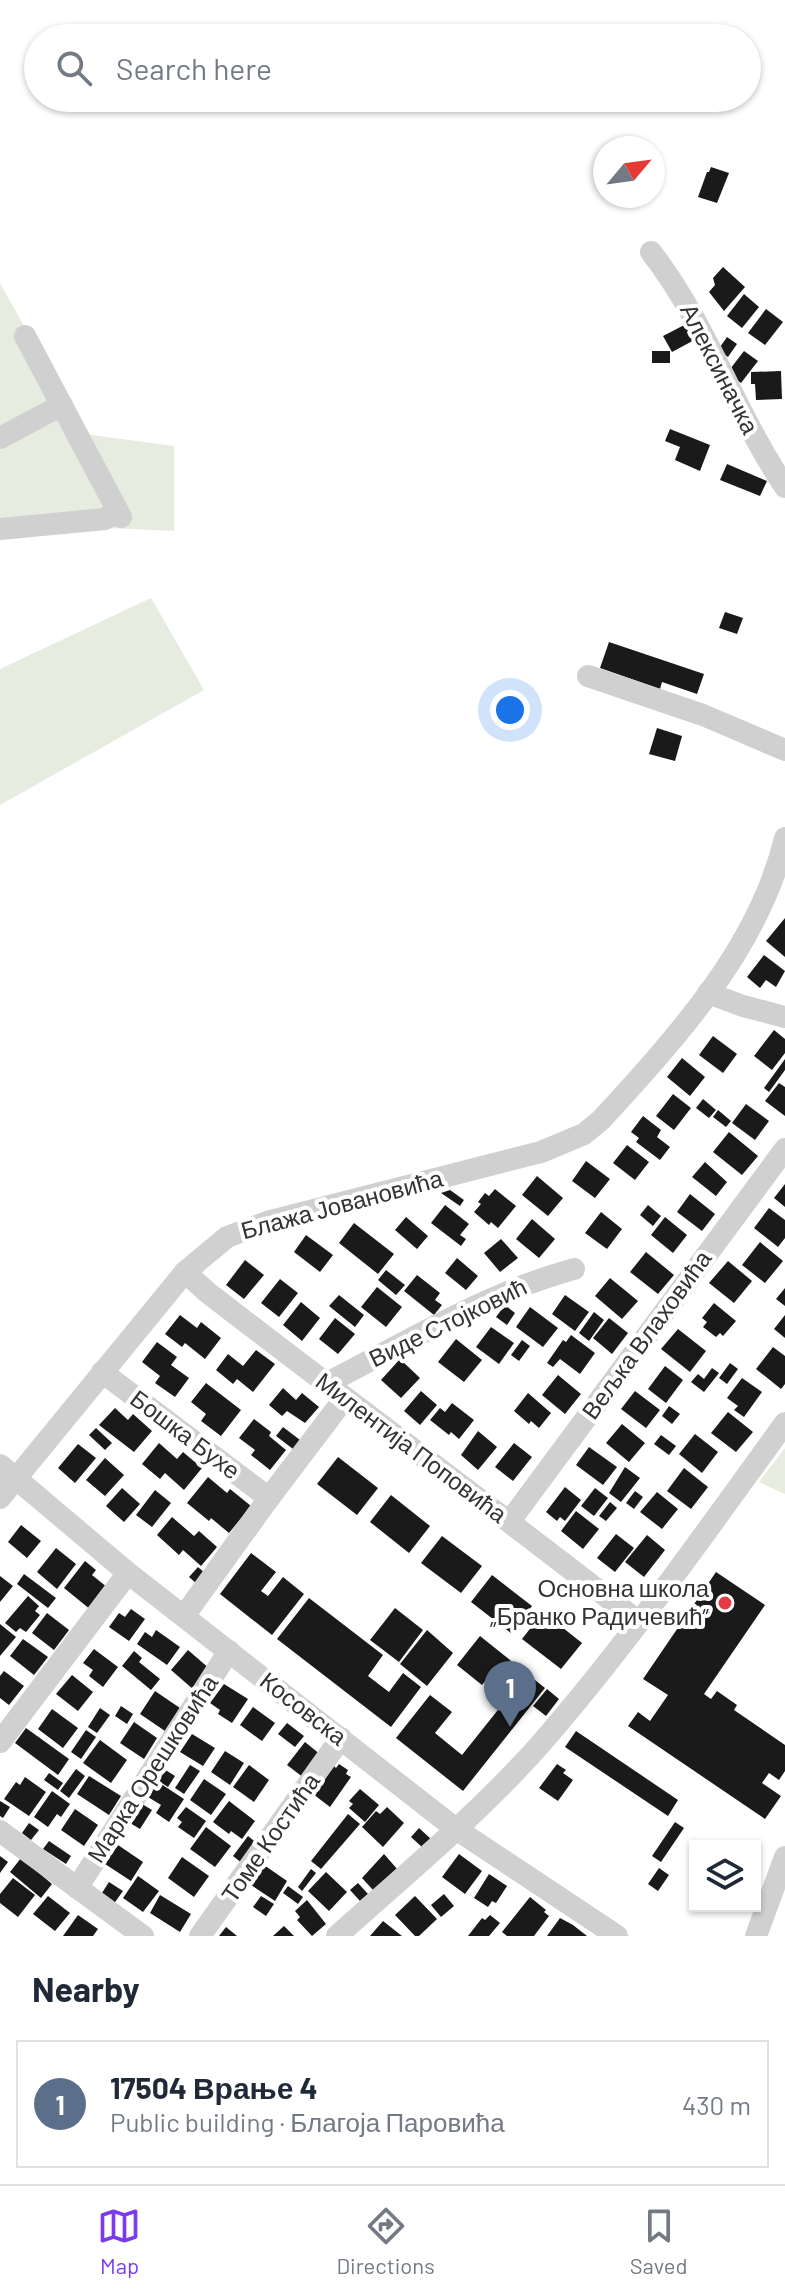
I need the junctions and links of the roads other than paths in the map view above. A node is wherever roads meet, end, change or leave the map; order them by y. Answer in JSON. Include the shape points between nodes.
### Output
{"nodes":[{"id":1,"x":651,"y":252,"type":"dead end"},
{"id":2,"x":25,"y":336,"type":"dead end"},
{"id":3,"x":62,"y":405,"type":"junction"},
{"id":4,"x":0,"y":438,"type":"edge"},
{"id":5,"x":785,"y":487,"type":"edge"},
{"id":6,"x":0,"y":529,"type":"edge"},
{"id":7,"x":588,"y":676,"type":"dead end"},
{"id":8,"x":785,"y":750,"type":"edge"},
{"id":9,"x":785,"y":838,"type":"edge"},
{"id":10,"x":708,"y":993,"type":"junction"},
{"id":11,"x":785,"y":1017,"type":"edge"},
{"id":12,"x":785,"y":1149,"type":"edge"},
{"id":13,"x":574,"y":1269,"type":"dead end"},
{"id":14,"x":185,"y":1272,"type":"junction"},
{"id":15,"x":102,"y":1372,"type":"junction"},
{"id":16,"x":325,"y":1384,"type":"junction"},
{"id":17,"x":344,"y":1399,"type":"junction"},
{"id":18,"x":785,"y":1423,"type":"edge"},
{"id":19,"x":7,"y":1471,"type":"edge"},
{"id":20,"x":0,"y":1498,"type":"edge"},
{"id":21,"x":269,"y":1498,"type":"junction"},
{"id":22,"x":510,"y":1521,"type":"junction"},
{"id":23,"x":128,"y":1573,"type":"junction"},
{"id":24,"x":184,"y":1616,"type":"junction"},
{"id":25,"x":639,"y":1622,"type":"junction"},
{"id":26,"x":229,"y":1651,"type":"junction"},
{"id":27,"x":341,"y":1738,"type":"junction"},
{"id":28,"x":0,"y":1742,"type":"edge"},
{"id":29,"x":456,"y":1829,"type":"junction"},
{"id":30,"x":0,"y":1831,"type":"edge"},
{"id":31,"x":785,"y":1857,"type":"edge"},
{"id":32,"x":77,"y":1888,"type":"junction"},
{"id":33,"x":777,"y":1904,"type":"edge"},
{"id":34,"x":143,"y":1936,"type":"edge"},
{"id":35,"x":200,"y":1936,"type":"edge"},
{"id":36,"x":337,"y":1936,"type":"edge"},
{"id":37,"x":617,"y":1936,"type":"edge"},
{"id":38,"x":756,"y":1936,"type":"edge"}],
"edges":[{"from":1,"to":5,"type":"street","name":"Алексиначка","via":[[689,306],[754,438]]},
{"from":2,"to":3,"type":"street"},
{"from":3,"to":4,"type":"street"},
{"from":3,"to":6,"type":"street","via":[[118,512],[105,519]]},
{"from":7,"to":8,"type":"street"},
{"from":9,"to":10,"type":"street","name":"Блажа Јовановића","via":[[753,924]]},
{"from":10,"to":11,"type":"street"},
{"from":10,"to":14,"type":"street","name":"Блажа Јовановића","via":[[624,1095],[584,1134],[541,1152],[257,1225],[227,1237]]},
{"from":12,"to":22,"type":"street","name":"Вељка Влаховића"},
{"from":13,"to":16,"type":"street","name":"Виде Стојковић","via":[[485,1302]]},
{"from":14,"to":15,"type":"street","name":"Блажа Јовановића"},
{"from":14,"to":16,"type":"street","name":"Милентија Поповића"},
{"from":15,"to":19,"type":"street","name":"Блажа Јовановића"},
{"from":15,"to":21,"type":"street","name":"Бошка Бухе"},
{"from":16,"to":17,"type":"street","name":"Милентија Поповића"},
{"from":17,"to":21,"type":"street"},
{"from":17,"to":22,"type":"street","name":"Милентија Поповића"},
{"from":18,"to":25,"type":"street"},
{"from":19,"to":20,"type":"street","name":"Блажа Јовановића"},
{"from":19,"to":23,"type":"street","name":"Косовска"},
{"from":21,"to":24,"type":"street"},
{"from":22,"to":25,"type":"street","name":"Милентија Поповића"},
{"from":23,"to":24,"type":"street","name":"Косовска"},
{"from":23,"to":28,"type":"street"},
{"from":24,"to":26,"type":"street","name":"Косовска"},
{"from":25,"to":29,"type":"street","via":[[535,1750]]},
{"from":26,"to":27,"type":"street","name":"Косовска"},
{"from":26,"to":32,"type":"street","name":"Марка Орешковића"},
{"from":27,"to":29,"type":"street","name":"Косовска"},
{"from":27,"to":35,"type":"street","name":"Томе Костића"},
{"from":29,"to":36,"type":"street"},
{"from":29,"to":37,"type":"street","name":"Косовска"},
{"from":30,"to":32,"type":"street"},
{"from":31,"to":33,"type":"street"},
{"from":32,"to":34,"type":"street"},
{"from":33,"to":38,"type":"street"}]}
